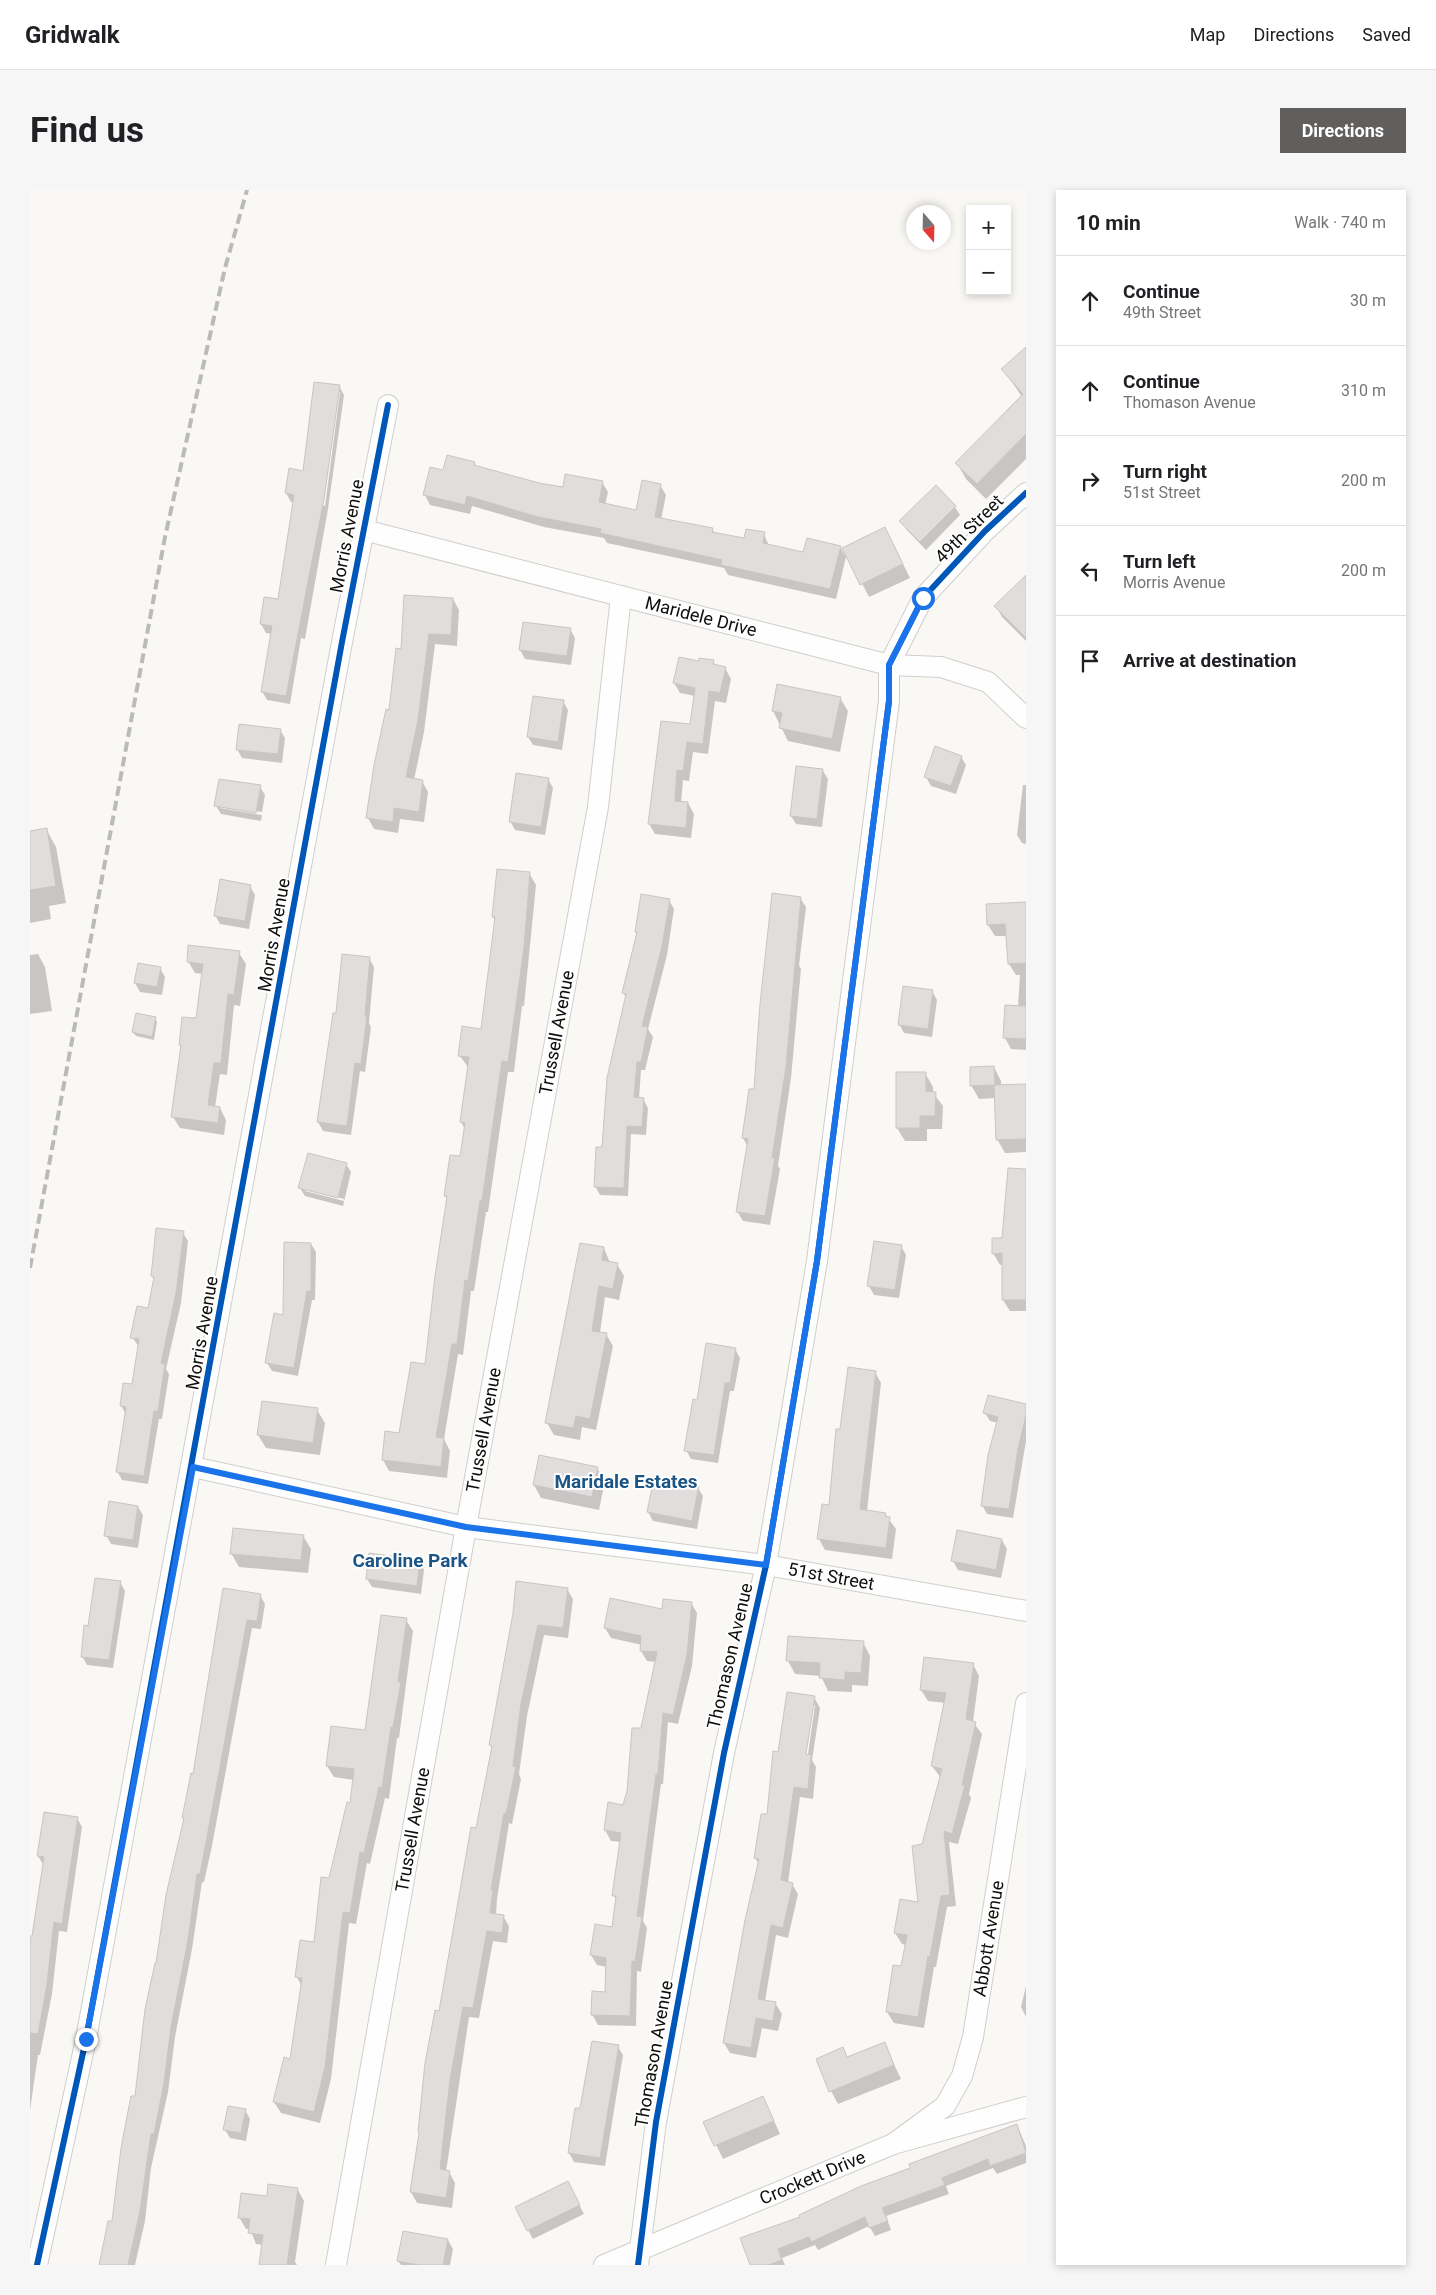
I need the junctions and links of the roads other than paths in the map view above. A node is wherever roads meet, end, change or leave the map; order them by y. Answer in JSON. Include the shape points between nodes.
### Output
{"nodes":[{"id":1,"x":388,"y":405,"type":"dead end"},
{"id":2,"x":1026,"y":493,"type":"edge"},
{"id":3,"x":364,"y":530,"type":"junction"},
{"id":4,"x":621,"y":596,"type":"junction"},
{"id":5,"x":889,"y":665,"type":"junction"},
{"id":6,"x":1026,"y":718,"type":"edge"},
{"id":7,"x":193,"y":1467,"type":"junction"},
{"id":8,"x":466,"y":1527,"type":"junction"},
{"id":9,"x":766,"y":1565,"type":"junction"},
{"id":10,"x":1026,"y":1611,"type":"edge"},
{"id":11,"x":1026,"y":1703,"type":"edge"},
{"id":12,"x":1026,"y":2107,"type":"edge"},
{"id":13,"x":893,"y":2144,"type":"junction"},
{"id":14,"x":638,"y":2257,"type":"edge"},
{"id":15,"x":37,"y":2265,"type":"edge"},
{"id":16,"x":336,"y":2265,"type":"edge"},
{"id":17,"x":604,"y":2265,"type":"edge"}],
"edges":[{"from":1,"to":3,"type":"street","name":"Morris Avenue"},
{"from":2,"to":5,"type":"street","name":"49th Street","via":[[985,531],[923,598]]},
{"from":3,"to":4,"type":"street","name":"Maridele Drive"},
{"from":3,"to":7,"type":"street","name":"Morris Avenue"},
{"from":4,"to":5,"type":"street","name":"Maridele Drive"},
{"from":4,"to":8,"type":"street","name":"Trussell Avenue","via":[[598,807]]},
{"from":5,"to":6,"type":"street","name":"Maridele Drive","via":[[941,667],[988,682]]},
{"from":5,"to":9,"type":"street","name":"Thomason Avenue","via":[[889,701],[817,1261]]},
{"from":7,"to":8,"type":"street","name":"51st Street"},
{"from":7,"to":15,"type":"street","name":"Morris Avenue","via":[[86,2039]]},
{"from":8,"to":9,"type":"street","name":"51st Street"},
{"from":8,"to":16,"type":"street","name":"Trussell Avenue"},
{"from":9,"to":10,"type":"street","name":"51st Street"},
{"from":9,"to":14,"type":"street","name":"Thomason Avenue","via":[[724,1753],[656,2122]]},
{"from":11,"to":13,"type":"street","name":"Abbott Avenue","via":[[973,2037],[962,2076],[945,2106]]},
{"from":12,"to":13,"type":"street","name":"Crockett Drive"},
{"from":13,"to":14,"type":"street","name":"Crockett Drive"},
{"from":14,"to":17,"type":"street","name":"Crockett Drive"}]}
